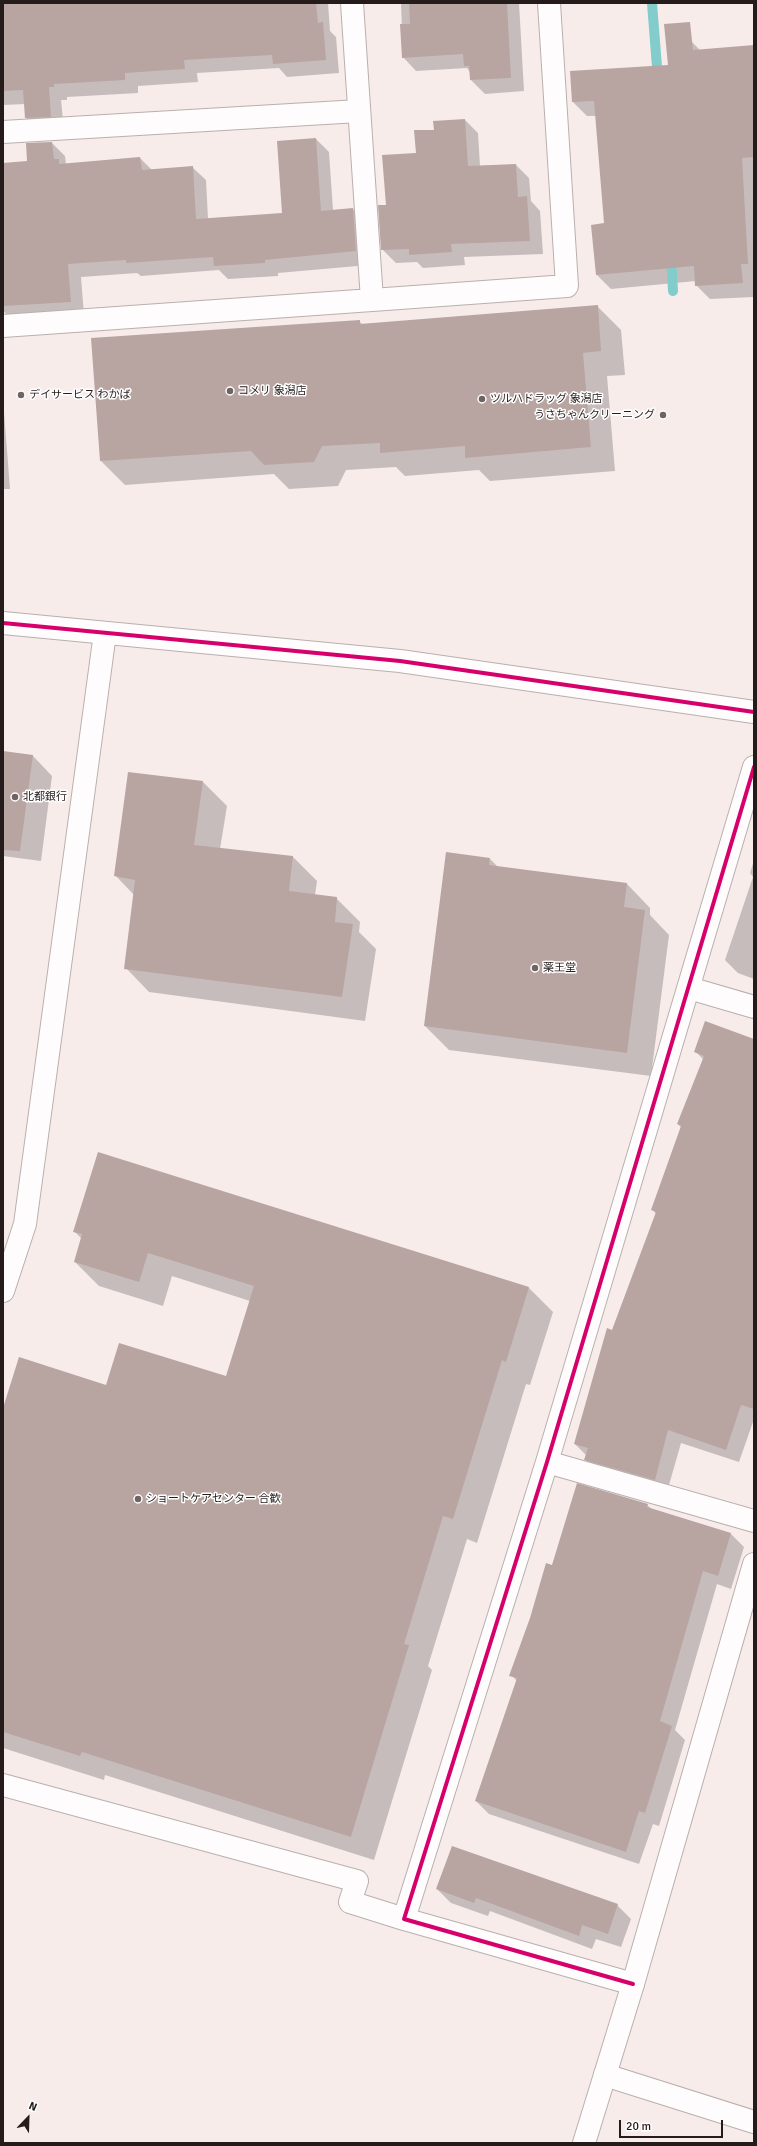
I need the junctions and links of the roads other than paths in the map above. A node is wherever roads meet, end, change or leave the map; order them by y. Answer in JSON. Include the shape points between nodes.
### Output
{"nodes":[{"id":1,"x":352,"y":3,"type":"edge"},
{"id":2,"x":549,"y":3,"type":"edge"},
{"id":3,"x":360,"y":111,"type":"junction"},
{"id":4,"x":3,"y":132,"type":"edge"},
{"id":5,"x":372,"y":300,"type":"junction"},
{"id":6,"x":3,"y":326,"type":"edge"},
{"id":7,"x":3,"y":623,"type":"edge"},
{"id":8,"x":105,"y":633,"type":"junction"},
{"id":9,"x":754,"y":712,"type":"edge"},
{"id":10,"x":754,"y":767,"type":"edge"},
{"id":11,"x":689,"y":988,"type":"junction"},
{"id":12,"x":754,"y":1007,"type":"edge"},
{"id":13,"x":3,"y":1291,"type":"edge"},
{"id":14,"x":547,"y":1462,"type":"junction"},
{"id":15,"x":754,"y":1521,"type":"edge"},
{"id":16,"x":754,"y":1564,"type":"edge"},
{"id":17,"x":3,"y":1785,"type":"edge"},
{"id":18,"x":404,"y":1919,"type":"junction"},
{"id":19,"x":633,"y":1984,"type":"junction"},
{"id":20,"x":605,"y":2075,"type":"junction"},
{"id":21,"x":754,"y":2122,"type":"edge"},
{"id":22,"x":584,"y":2143,"type":"edge"}],
"edges":[{"from":1,"to":3,"type":"street"},
{"from":2,"to":5,"type":"street","via":[[567,286]]},
{"from":3,"to":4,"type":"street"},
{"from":3,"to":5,"type":"street"},
{"from":5,"to":6,"type":"street"},
{"from":7,"to":8,"type":"street"},
{"from":8,"to":9,"type":"street","via":[[400,661]]},
{"from":8,"to":13,"type":"street","via":[[25,1224]]},
{"from":10,"to":11,"type":"street"},
{"from":11,"to":12,"type":"street"},
{"from":11,"to":14,"type":"street"},
{"from":14,"to":15,"type":"street"},
{"from":14,"to":18,"type":"street"},
{"from":16,"to":19,"type":"street"},
{"from":17,"to":18,"type":"street","via":[[356,1880],[350,1902]]},
{"from":18,"to":19,"type":"street"},
{"from":19,"to":20,"type":"street"},
{"from":20,"to":21,"type":"street"},
{"from":20,"to":22,"type":"street"}]}
